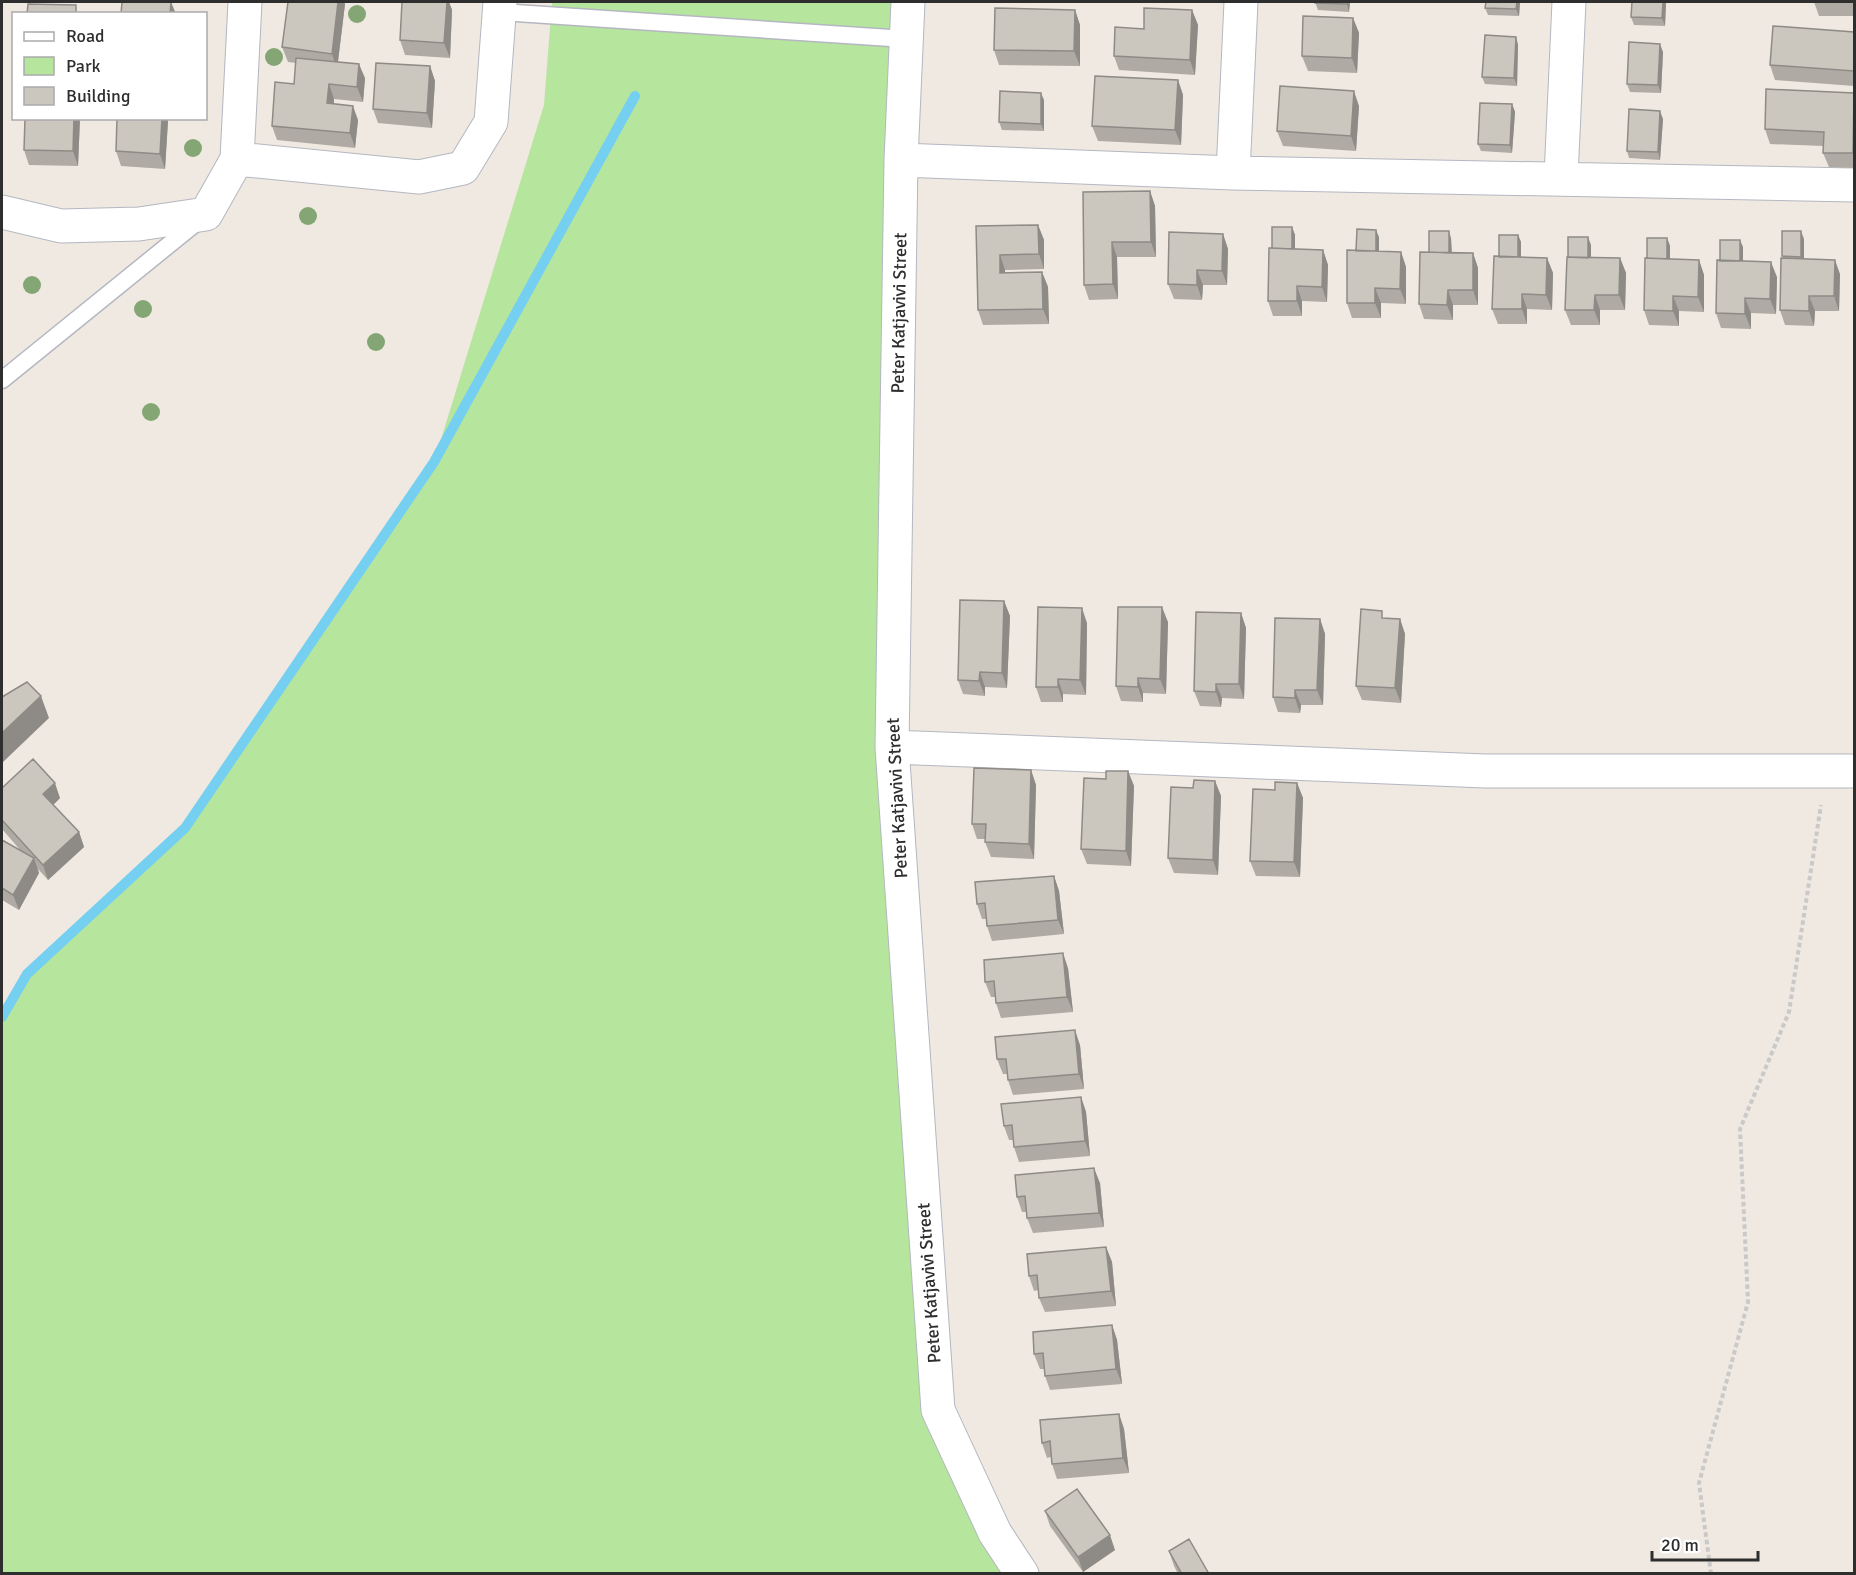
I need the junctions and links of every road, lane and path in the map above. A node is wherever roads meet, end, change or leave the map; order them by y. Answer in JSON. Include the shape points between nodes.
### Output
{"nodes":[{"id":1,"x":245,"y":2,"type":"edge"},
{"id":2,"x":908,"y":2,"type":"edge"},
{"id":3,"x":1241,"y":2,"type":"edge"},
{"id":4,"x":1569,"y":2,"type":"edge"},
{"id":5,"x":500,"y":7,"type":"edge"},
{"id":6,"x":906,"y":39,"type":"junction"},
{"id":7,"x":237,"y":159,"type":"junction"},
{"id":8,"x":901,"y":160,"type":"junction"},
{"id":9,"x":1233,"y":173,"type":"junction"},
{"id":10,"x":1561,"y":177,"type":"junction"},
{"id":11,"x":1854,"y":185,"type":"edge"},
{"id":12,"x":2,"y":212,"type":"edge"},
{"id":13,"x":206,"y":214,"type":"junction"},
{"id":14,"x":2,"y":380,"type":"edge"},
{"id":15,"x":892,"y":747,"type":"junction"},
{"id":16,"x":1840,"y":771,"type":"edge"},
{"id":17,"x":1023,"y":1574,"type":"edge"},
{"id":18,"x":1711,"y":1574,"type":"edge"}],
"edges":[{"from":1,"to":7,"type":"street"},
{"from":2,"to":6,"type":"street","name":"Peter Katjavivi Street"},
{"from":3,"to":9,"type":"street"},
{"from":4,"to":10,"type":"street"},
{"from":5,"to":6,"type":"lane"},
{"from":5,"to":7,"type":"street","via":[[491,122],[463,168],[419,177]]},
{"from":6,"to":8,"type":"street","name":"Peter Katjavivi Street"},
{"from":7,"to":13,"type":"street"},
{"from":8,"to":9,"type":"street"},
{"from":8,"to":15,"type":"street","name":"Peter Katjavivi Street"},
{"from":9,"to":10,"type":"street"},
{"from":10,"to":11,"type":"street"},
{"from":12,"to":13,"type":"street","via":[[61,226],[139,224]]},
{"from":13,"to":14,"type":"lane"},
{"from":15,"to":16,"type":"street","via":[[1485,771]]},
{"from":15,"to":17,"type":"street","name":"Peter Katjavivi Street","via":[[938,1410],[995,1533]]},
{"from":16,"to":18,"type":"path","via":[[1789,1012],[1740,1129],[1748,1302],[1699,1483]]}]}
